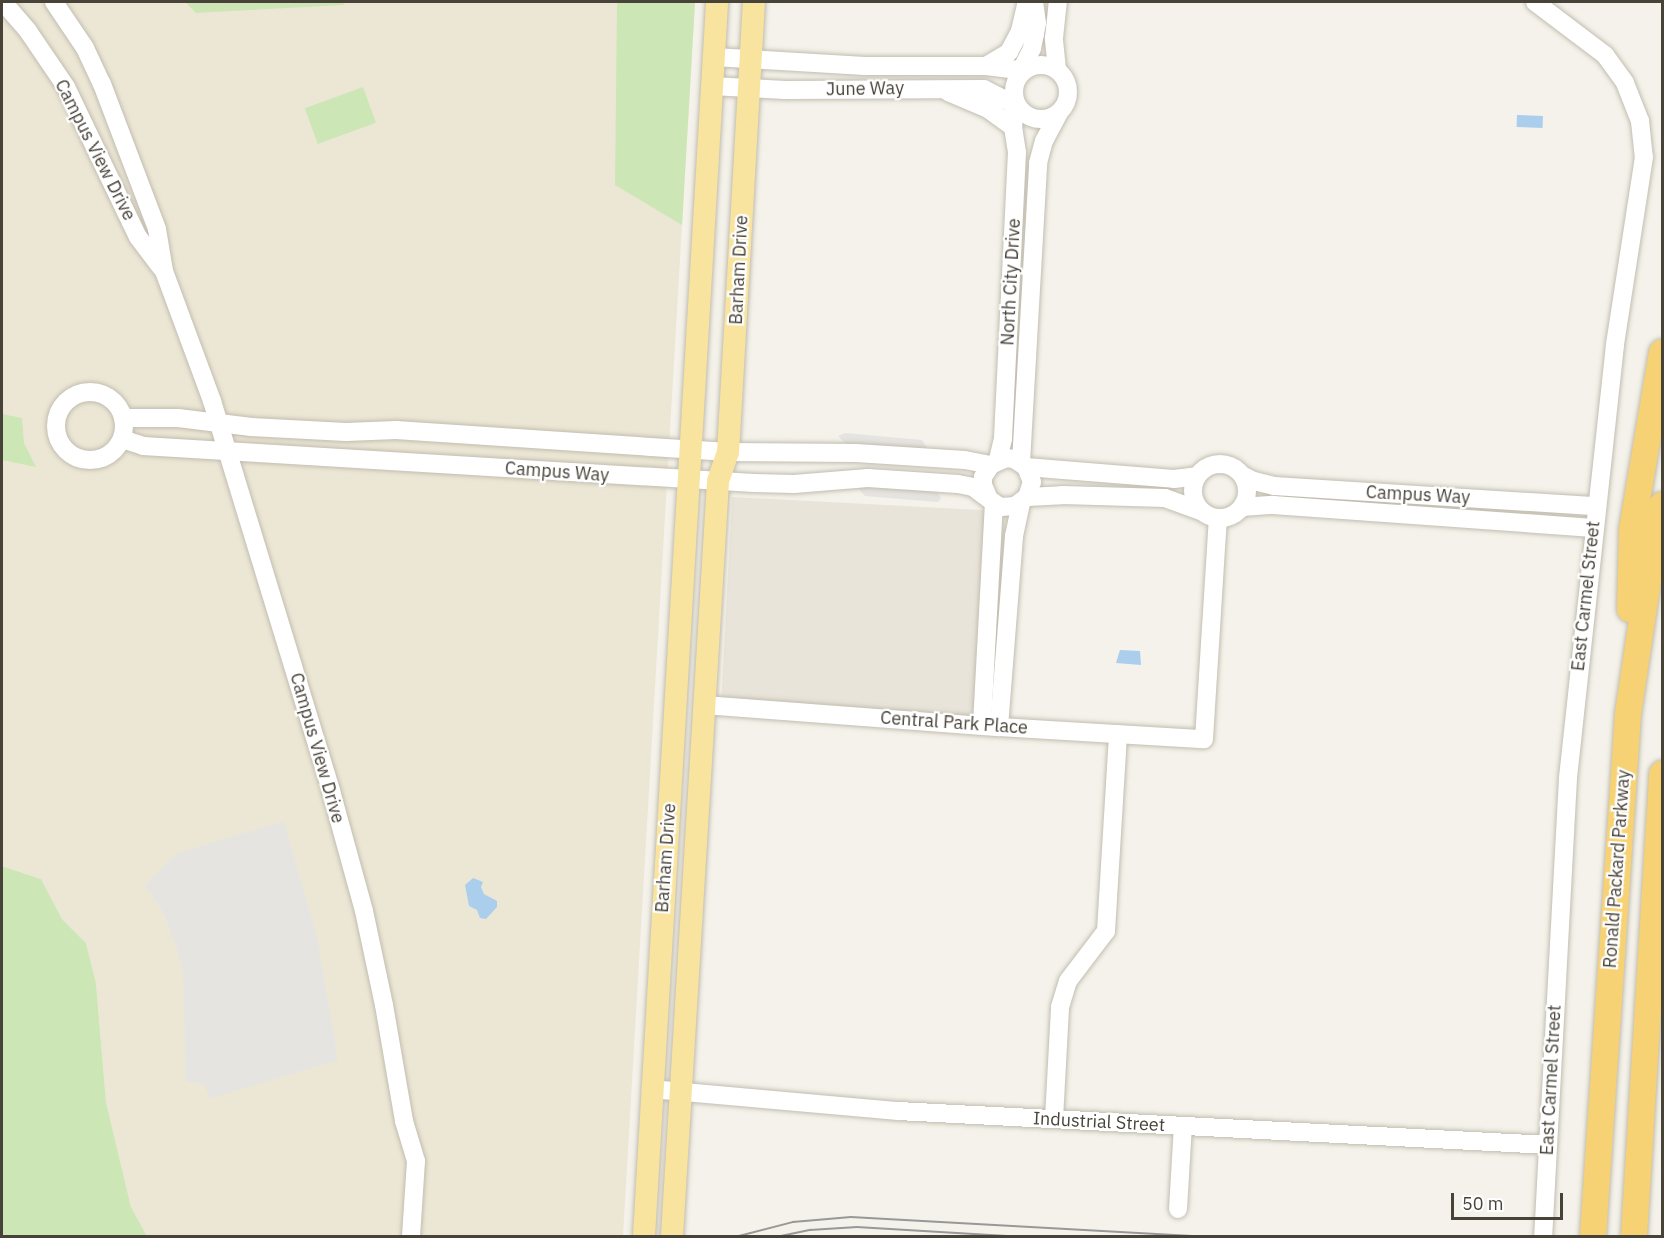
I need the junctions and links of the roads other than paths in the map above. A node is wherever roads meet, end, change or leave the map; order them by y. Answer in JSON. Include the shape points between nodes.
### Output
{"nodes":[{"id":1,"x":3,"y":2,"type":"edge"},
{"id":2,"x":54,"y":2,"type":"edge"},
{"id":3,"x":717,"y":2,"type":"edge"},
{"id":4,"x":1033,"y":2,"type":"edge"},
{"id":5,"x":1058,"y":2,"type":"edge"},
{"id":6,"x":1535,"y":2,"type":"edge"},
{"id":7,"x":753,"y":6,"type":"edge"},
{"id":8,"x":714,"y":57,"type":"junction"},
{"id":9,"x":752,"y":59,"type":"junction"},
{"id":10,"x":986,"y":66,"type":"junction"},
{"id":11,"x":1057,"y":69,"type":"junction"},
{"id":12,"x":1021,"y":70,"type":"junction"},
{"id":13,"x":712,"y":86,"type":"junction"},
{"id":14,"x":751,"y":88,"type":"junction"},
{"id":15,"x":938,"y":88,"type":"junction"},
{"id":16,"x":1014,"y":104,"type":"junction"},
{"id":17,"x":1059,"y":112,"type":"junction"},
{"id":18,"x":1012,"y":127,"type":"junction"},
{"id":19,"x":164,"y":271,"type":"junction"},
{"id":20,"x":1662,"y":353,"type":"edge"},
{"id":21,"x":123,"y":418,"type":"junction"},
{"id":22,"x":219,"y":423,"type":"junction"},
{"id":23,"x":122,"y":439,"type":"junction"},
{"id":24,"x":690,"y":449,"type":"junction"},
{"id":25,"x":228,"y":451,"type":"junction"},
{"id":26,"x":728,"y":452,"type":"junction"},
{"id":27,"x":994,"y":462,"type":"junction"},
{"id":28,"x":1023,"y":465,"type":"junction"},
{"id":29,"x":1242,"y":475,"type":"junction"},
{"id":30,"x":1197,"y":476,"type":"junction"},
{"id":31,"x":688,"y":480,"type":"junction"},
{"id":32,"x":718,"y":481,"type":"junction"},
{"id":33,"x":1332,"y":490,"type":"junction"},
{"id":34,"x":1024,"y":500,"type":"junction"},
{"id":35,"x":992,"y":501,"type":"junction"},
{"id":36,"x":1662,"y":505,"type":"edge"},
{"id":37,"x":1596,"y":506,"type":"junction"},
{"id":38,"x":1242,"y":507,"type":"junction"},
{"id":39,"x":1344,"y":511,"type":"junction"},
{"id":40,"x":1209,"y":515,"type":"junction"},
{"id":41,"x":1593,"y":528,"type":"junction"},
{"id":42,"x":1343,"y":529,"type":"dead end"},
{"id":43,"x":705,"y":696,"type":"junction"},
{"id":44,"x":1628,"y":714,"type":"junction"},
{"id":45,"x":991,"y":726,"type":"junction"},
{"id":46,"x":1119,"y":734,"type":"junction"},
{"id":47,"x":1662,"y":774,"type":"edge"},
{"id":48,"x":1662,"y":1023,"type":"edge"},
{"id":49,"x":1644,"y":1078,"type":"junction"},
{"id":50,"x":651,"y":1089,"type":"junction"},
{"id":51,"x":681,"y":1092,"type":"junction"},
{"id":52,"x":1054,"y":1119,"type":"junction"},
{"id":53,"x":1183,"y":1126,"type":"junction"},
{"id":54,"x":1548,"y":1145,"type":"junction"},
{"id":55,"x":1179,"y":1209,"type":"dead end"},
{"id":56,"x":411,"y":1236,"type":"edge"},
{"id":57,"x":644,"y":1236,"type":"edge"},
{"id":58,"x":672,"y":1236,"type":"edge"},
{"id":59,"x":1543,"y":1236,"type":"edge"},
{"id":60,"x":1593,"y":1236,"type":"edge"},
{"id":61,"x":1634,"y":1236,"type":"edge"}],
"edges":[{"from":1,"to":19,"type":"street","name":"Campus View Drive","via":[[66,87],[138,237]]},
{"from":2,"to":19,"type":"street","name":"Campus View Drive","via":[[85,48],[106,95],[157,229]]},
{"from":3,"to":8,"type":"main road"},
{"from":4,"to":10,"type":"street","via":[[1026,6],[1020,32],[1009,52]]},
{"from":4,"to":12,"type":"street","name":"North City Drive","via":[[1037,23],[1032,48]]},
{"from":5,"to":11,"type":"street","name":"North City Drive","via":[[1054,38]]},
{"from":6,"to":37,"type":"street","name":"East Carmel Street","via":[[1605,55],[1625,83],[1640,121],[1644,157],[1615,345]]},
{"from":7,"to":9,"type":"main road","name":"Barham Drive"},
{"from":8,"to":9,"type":"street","name":"June Way"},
{"from":8,"to":13,"type":"main road"},
{"from":9,"to":10,"type":"street","name":"June Way","via":[[865,66]]},
{"from":9,"to":14,"type":"main road","name":"Barham Drive"},
{"from":10,"to":12,"type":"street","name":"June Way"},
{"from":11,"to":12,"type":"street","via":[[1037,65]]},
{"from":11,"to":17,"type":"street","name":"North City Drive","via":[[1068,94]]},
{"from":12,"to":16,"type":"street","name":"North City Drive","via":[[1014,89]]},
{"from":13,"to":14,"type":"street","name":"June Way"},
{"from":13,"to":24,"type":"main road"},
{"from":14,"to":15,"type":"street","name":"June Way"},
{"from":14,"to":26,"type":"main road","name":"Barham Drive"},
{"from":15,"to":16,"type":"street","name":"June Way","via":[[984,89]]},
{"from":15,"to":18,"type":"street","via":[[988,109]]},
{"from":16,"to":17,"type":"street","via":[[1041,119]]},
{"from":16,"to":18,"type":"street","name":"North City Drive"},
{"from":17,"to":28,"type":"street","name":"North City Drive","via":[[1038,163]]},
{"from":18,"to":27,"type":"street","name":"North City Drive","via":[[1017,152],[1003,439]]},
{"from":19,"to":22,"type":"street","name":"Campus View Drive"},
{"from":20,"to":44,"type":"highway","via":[[1632,530]]},
{"from":21,"to":22,"type":"street","name":"Campus Way"},
{"from":21,"to":23,"type":"street"},
{"from":21,"to":23,"type":"street","via":[[112,400],[93,392],[82,393],[63,404],[56,424],[61,445],[77,458],[99,460],[117,448]]},
{"from":22,"to":24,"type":"street","name":"Campus Way"},
{"from":22,"to":25,"type":"street","name":"Campus View Drive"},
{"from":23,"to":25,"type":"street","name":"Campus Way","via":[[143,446]]},
{"from":24,"to":26,"type":"street","name":"Campus Way"},
{"from":24,"to":31,"type":"main road","name":"Barham Drive"},
{"from":25,"to":31,"type":"street","name":"Campus Way"},
{"from":25,"to":56,"type":"street","name":"Campus View Drive","via":[[364,911],[404,1121],[416,1161]]},
{"from":26,"to":27,"type":"street","name":"Campus Way","via":[[856,453]]},
{"from":26,"to":32,"type":"main road","name":"Barham Drive"},
{"from":27,"to":28,"type":"street","name":"Campus Way","via":[[1014,459]]},
{"from":27,"to":35,"type":"street","via":[[983,477]]},
{"from":28,"to":30,"type":"street","name":"Campus Way","via":[[1174,479]]},
{"from":28,"to":34,"type":"street","via":[[1032,482]]},
{"from":29,"to":30,"type":"street","name":"Campus Way","via":[[1220,464],[1203,469]]},
{"from":29,"to":33,"type":"street","name":"Campus Way","via":[[1274,486]]},
{"from":29,"to":38,"type":"street","via":[[1247,491]]},
{"from":30,"to":40,"type":"street","via":[[1192,494]]},
{"from":31,"to":32,"type":"street","name":"Campus Way"},
{"from":31,"to":50,"type":"main road","name":"Barham Drive"},
{"from":32,"to":35,"type":"street","name":"Campus Way","via":[[794,484],[868,478],[935,482],[973,487]]},
{"from":32,"to":43,"type":"main road"},
{"from":33,"to":37,"type":"street","name":"Campus Way"},
{"from":33,"to":39,"type":"street","via":[[1342,500]]},
{"from":34,"to":35,"type":"street","name":"Campus Way","via":[[1008,507]]},
{"from":34,"to":40,"type":"street","name":"Campus Way","via":[[1062,495],[1165,498]]},
{"from":34,"to":45,"type":"street","via":[[1013,540]]},
{"from":35,"to":45,"type":"street"},
{"from":36,"to":44,"type":"highway","name":"Ronald Packard Parkway"},
{"from":37,"to":41,"type":"street","name":"East Carmel Street"},
{"from":38,"to":39,"type":"street","name":"Campus Way","via":[[1273,505]]},
{"from":38,"to":40,"type":"street","name":"Campus Way","via":[[1227,517]]},
{"from":39,"to":41,"type":"street","name":"Campus Way"},
{"from":39,"to":42,"type":"street"},
{"from":40,"to":46,"type":"street","name":"Central Park Place","via":[[1204,739]]},
{"from":41,"to":54,"type":"street","name":"East Carmel Street","via":[[1568,778]]},
{"from":43,"to":45,"type":"street","name":"Central Park Place"},
{"from":43,"to":51,"type":"main road","name":"Barham Drive"},
{"from":44,"to":60,"type":"highway","name":"Ronald Packard Parkway"},
{"from":45,"to":46,"type":"street","name":"Central Park Place"},
{"from":46,"to":52,"type":"street","via":[[1106,931],[1068,981],[1060,1007]]},
{"from":47,"to":49,"type":"highway"},
{"from":48,"to":49,"type":"highway"},
{"from":49,"to":61,"type":"highway"},
{"from":50,"to":51,"type":"street","name":"Industrial Street"},
{"from":50,"to":57,"type":"main road","name":"Barham Drive"},
{"from":51,"to":52,"type":"street","name":"Industrial Street","via":[[898,1111]]},
{"from":51,"to":58,"type":"main road","name":"Barham Drive"},
{"from":52,"to":53,"type":"street","name":"Industrial Street"},
{"from":53,"to":54,"type":"street","name":"Industrial Street"},
{"from":53,"to":55,"type":"street"},
{"from":54,"to":59,"type":"street","name":"East Carmel Street"}]}
